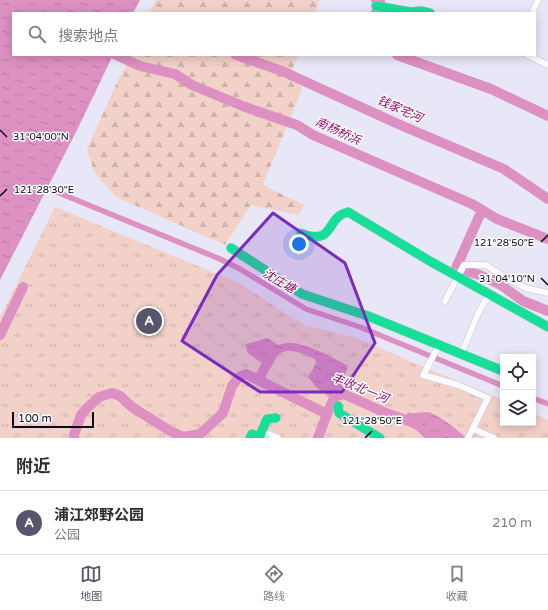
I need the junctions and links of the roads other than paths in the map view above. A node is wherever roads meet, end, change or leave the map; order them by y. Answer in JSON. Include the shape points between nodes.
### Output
{"nodes":[{"id":1,"x":538,"y":0,"type":"edge"},
{"id":2,"x":379,"y":7,"type":"dead end"},
{"id":3,"x":410,"y":12,"type":"edge"},
{"id":4,"x":410,"y":12,"type":"edge"},
{"id":5,"x":426,"y":12,"type":"edge"},
{"id":6,"x":532,"y":12,"type":"edge"},
{"id":7,"x":529,"y":56,"type":"edge"},
{"id":8,"x":548,"y":65,"type":"edge"},
{"id":9,"x":301,"y":234,"type":"dead end"},
{"id":10,"x":231,"y":248,"type":"dead end"},
{"id":11,"x":458,"y":275,"type":"junction"},
{"id":12,"x":548,"y":292,"type":"edge"},
{"id":13,"x":490,"y":295,"type":"junction"},
{"id":14,"x":446,"y":301,"type":"dead end"},
{"id":15,"x":548,"y":327,"type":"edge"},
{"id":16,"x":439,"y":346,"type":"junction"},
{"id":17,"x":461,"y":353,"type":"junction"},
{"id":18,"x":500,"y":370,"type":"edge"},
{"id":19,"x":338,"y":406,"type":"dead end"},
{"id":20,"x":276,"y":418,"type":"dead end"},
{"id":21,"x":473,"y":429,"type":"junction"},
{"id":22,"x":262,"y":431,"type":"junction"},
{"id":23,"x":250,"y":438,"type":"edge"},
{"id":24,"x":278,"y":438,"type":"edge"},
{"id":25,"x":380,"y":438,"type":"edge"},
{"id":26,"x":468,"y":438,"type":"edge"},
{"id":27,"x":494,"y":438,"type":"edge"}],
"edges":[{"from":1,"to":6,"type":"street"},
{"from":2,"to":4,"type":"street"},
{"from":3,"to":5,"type":"street"},
{"from":7,"to":8,"type":"street"},
{"from":9,"to":11,"type":"street","via":[[307,237],[322,236],[327,233],[336,218],[348,212]]},
{"from":10,"to":16,"type":"street","via":[[302,294],[368,316]]},
{"from":11,"to":12,"type":"street","via":[[464,265],[486,266],[526,288]]},
{"from":11,"to":13,"type":"street"},
{"from":11,"to":14,"type":"street"},
{"from":13,"to":15,"type":"street"},
{"from":13,"to":17,"type":"street","via":[[477,316]]},
{"from":16,"to":17,"type":"street"},
{"from":16,"to":21,"type":"street","via":[[424,374],[488,398]]},
{"from":17,"to":18,"type":"street"},
{"from":19,"to":25,"type":"street","via":[[339,413]]},
{"from":20,"to":22,"type":"street","via":[[267,419]]},
{"from":21,"to":26,"type":"street"},
{"from":21,"to":27,"type":"street"},
{"from":22,"to":23,"type":"street","via":[[260,438],[252,434]]},
{"from":22,"to":24,"type":"street"}]}
